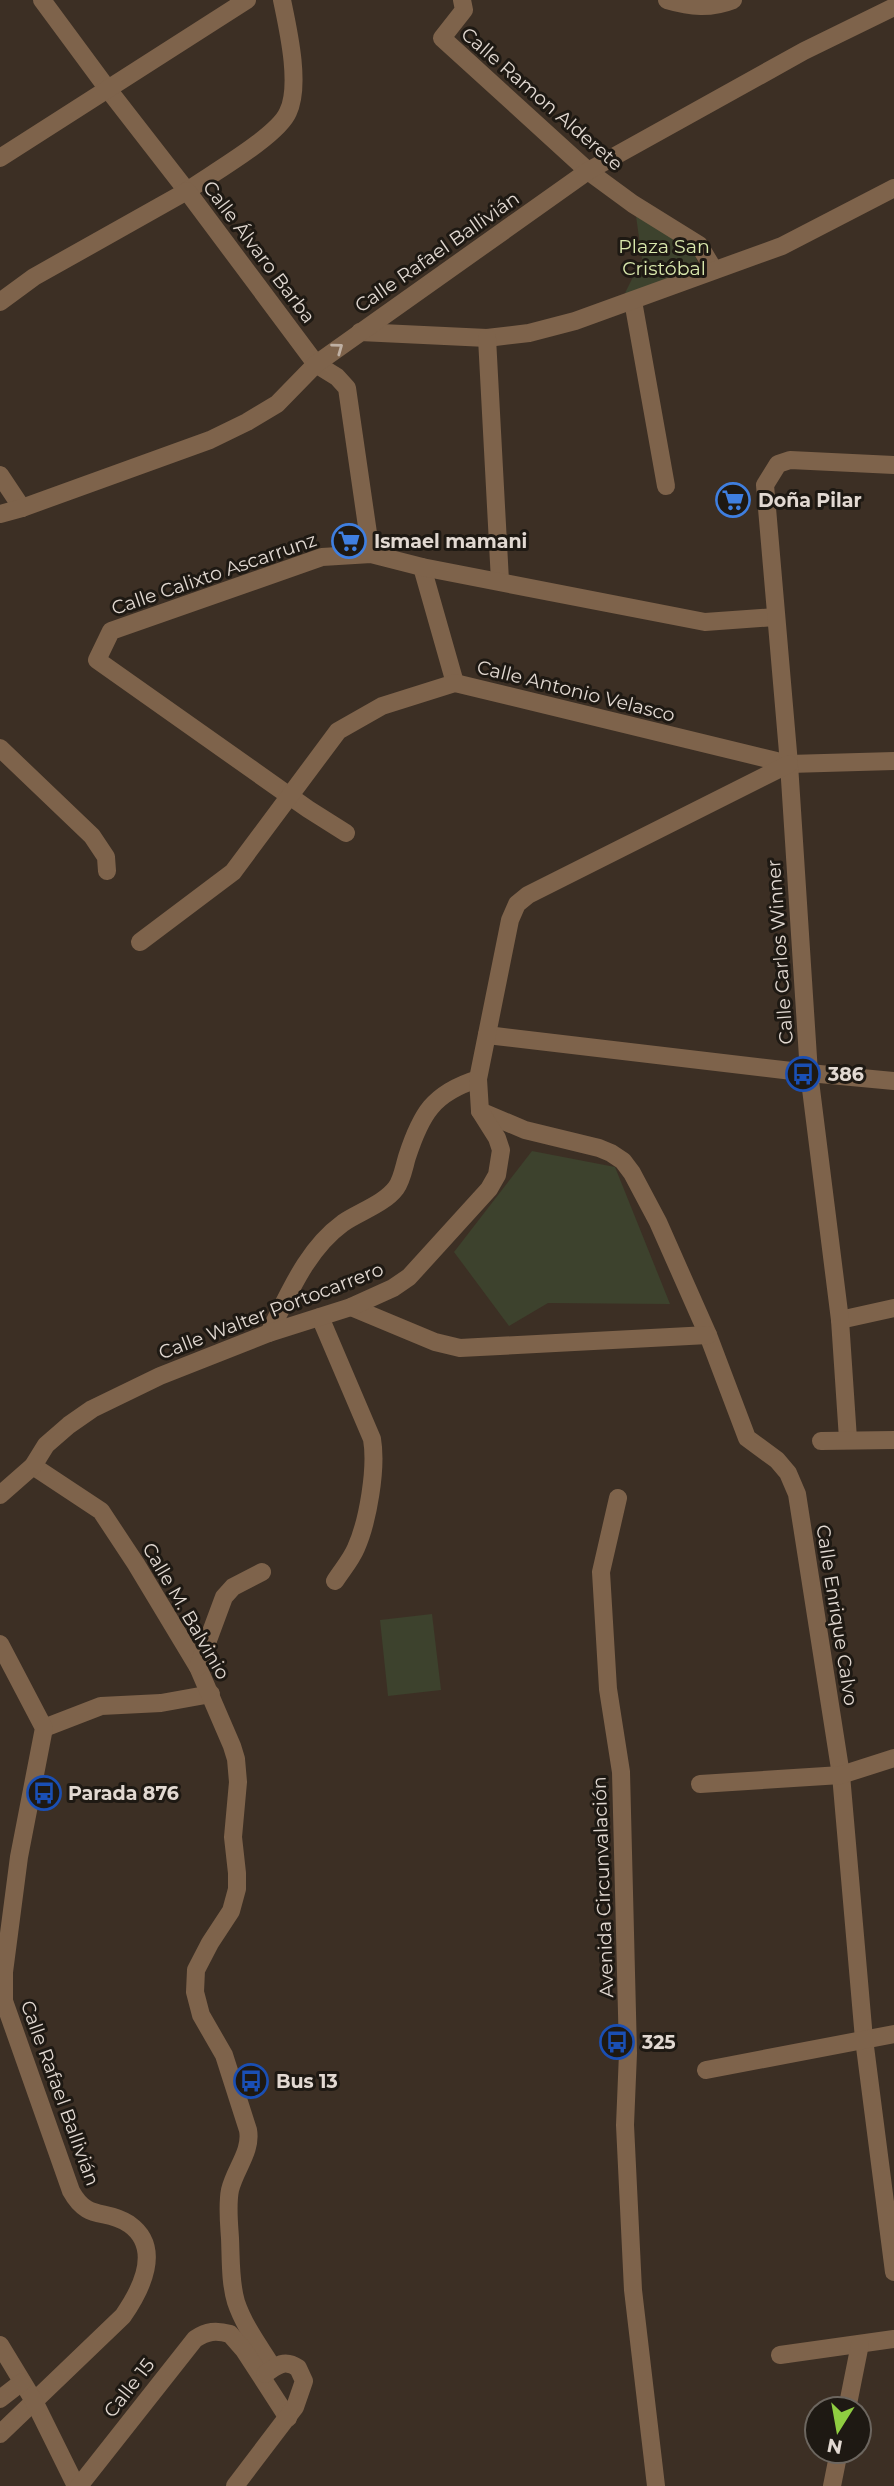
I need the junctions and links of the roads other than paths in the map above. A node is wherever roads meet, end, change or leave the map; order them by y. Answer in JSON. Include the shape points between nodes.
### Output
{"nodes":[{"id":1,"x":43,"y":0,"type":"edge"},
{"id":2,"x":247,"y":0,"type":"edge"},
{"id":3,"x":282,"y":0,"type":"edge"},
{"id":4,"x":462,"y":0,"type":"edge"},
{"id":5,"x":667,"y":0,"type":"edge"},
{"id":6,"x":733,"y":0,"type":"edge"},
{"id":7,"x":894,"y":7,"type":"edge"},
{"id":8,"x":107,"y":88,"type":"junction"},
{"id":9,"x":0,"y":158,"type":"edge"},
{"id":10,"x":588,"y":171,"type":"junction"},
{"id":11,"x":894,"y":188,"type":"edge"},
{"id":12,"x":187,"y":191,"type":"junction"},
{"id":13,"x":714,"y":270,"type":"junction"},
{"id":14,"x":634,"y":301,"type":"junction"},
{"id":15,"x":0,"y":302,"type":"edge"},
{"id":16,"x":360,"y":331,"type":"junction"},
{"id":17,"x":487,"y":338,"type":"junction"},
{"id":18,"x":316,"y":364,"type":"junction"},
{"id":19,"x":894,"y":465,"type":"edge"},
{"id":20,"x":0,"y":475,"type":"edge"},
{"id":21,"x":666,"y":486,"type":"dead end"},
{"id":22,"x":22,"y":508,"type":"junction"},
{"id":23,"x":0,"y":514,"type":"edge"},
{"id":24,"x":371,"y":554,"type":"junction"},
{"id":25,"x":422,"y":566,"type":"junction"},
{"id":26,"x":500,"y":581,"type":"junction"},
{"id":27,"x":775,"y":617,"type":"junction"},
{"id":28,"x":455,"y":683,"type":"junction"},
{"id":29,"x":0,"y":748,"type":"edge"},
{"id":30,"x":894,"y":761,"type":"edge"},
{"id":31,"x":789,"y":764,"type":"junction"},
{"id":32,"x":346,"y":833,"type":"dead end"},
{"id":33,"x":107,"y":870,"type":"dead end"},
{"id":34,"x":140,"y":942,"type":"dead end"},
{"id":35,"x":487,"y":1035,"type":"junction"},
{"id":36,"x":809,"y":1073,"type":"junction"},
{"id":37,"x":478,"y":1079,"type":"junction"},
{"id":38,"x":894,"y":1081,"type":"edge"},
{"id":39,"x":480,"y":1111,"type":"junction"},
{"id":40,"x":351,"y":1307,"type":"junction"},
{"id":41,"x":894,"y":1308,"type":"edge"},
{"id":42,"x":320,"y":1317,"type":"junction"},
{"id":43,"x":840,"y":1320,"type":"junction"},
{"id":44,"x":269,"y":1333,"type":"junction"},
{"id":45,"x":708,"y":1335,"type":"junction"},
{"id":46,"x":848,"y":1439,"type":"junction"},
{"id":47,"x":894,"y":1440,"type":"edge"},
{"id":48,"x":821,"y":1441,"type":"dead end"},
{"id":49,"x":33,"y":1466,"type":"junction"},
{"id":50,"x":0,"y":1495,"type":"edge"},
{"id":51,"x":618,"y":1497,"type":"dead end"},
{"id":52,"x":262,"y":1572,"type":"dead end"},
{"id":53,"x":335,"y":1581,"type":"dead end"},
{"id":54,"x":0,"y":1644,"type":"edge"},
{"id":55,"x":198,"y":1667,"type":"junction"},
{"id":56,"x":211,"y":1694,"type":"junction"},
{"id":57,"x":44,"y":1728,"type":"junction"},
{"id":58,"x":894,"y":1758,"type":"edge"},
{"id":59,"x":841,"y":1775,"type":"junction"},
{"id":60,"x":700,"y":1784,"type":"dead end"},
{"id":61,"x":894,"y":2034,"type":"edge"},
{"id":62,"x":864,"y":2039,"type":"junction"},
{"id":63,"x":706,"y":2070,"type":"dead end"},
{"id":64,"x":894,"y":2272,"type":"edge"},
{"id":65,"x":894,"y":2339,"type":"edge"},
{"id":66,"x":860,"y":2344,"type":"junction"},
{"id":67,"x":0,"y":2345,"type":"edge"},
{"id":68,"x":780,"y":2355,"type":"dead end"},
{"id":69,"x":267,"y":2373,"type":"junction"},
{"id":70,"x":22,"y":2382,"type":"junction"},
{"id":71,"x":850,"y":2395,"type":"edge"},
{"id":72,"x":0,"y":2399,"type":"edge"},
{"id":73,"x":34,"y":2401,"type":"junction"},
{"id":74,"x":288,"y":2418,"type":"junction"},
{"id":75,"x":0,"y":2434,"type":"edge"},
{"id":76,"x":836,"y":2465,"type":"edge"},
{"id":77,"x":77,"y":2486,"type":"edge"},
{"id":78,"x":235,"y":2486,"type":"edge"},
{"id":79,"x":656,"y":2486,"type":"edge"},
{"id":80,"x":832,"y":2486,"type":"edge"}],
"edges":[{"from":1,"to":8,"type":"street","name":"Calle Álvaro Barba"},
{"from":2,"to":8,"type":"street"},
{"from":3,"to":12,"type":"street","via":[[292,64],[292,102],[287,115],[273,131]]},
{"from":4,"to":10,"type":"street","name":"Calle Ramon Alderete","via":[[464,10],[442,38]]},
{"from":5,"to":6,"type":"street","via":[[713,7]]},
{"from":7,"to":10,"type":"street","name":"Calle Rafael Ballivián","via":[[804,51]]},
{"from":8,"to":9,"type":"street"},
{"from":8,"to":12,"type":"street","name":"Calle Álvaro Barba"},
{"from":10,"to":13,"type":"street","name":"Calle Ramon Alderete","via":[[699,245]]},
{"from":10,"to":16,"type":"street","name":"Calle Rafael Ballivián"},
{"from":11,"to":13,"type":"street","via":[[782,246]]},
{"from":12,"to":15,"type":"street","via":[[34,277]]},
{"from":12,"to":18,"type":"street","name":"Calle Álvaro Barba"},
{"from":13,"to":14,"type":"street"},
{"from":14,"to":17,"type":"street","via":[[529,334]]},
{"from":14,"to":21,"type":"street"},
{"from":16,"to":17,"type":"street"},
{"from":18,"to":16,"type":"street","name":"Calle Rafael Ballivián","one_way":true},
{"from":17,"to":26,"type":"street"},
{"from":18,"to":22,"type":"street","name":"Calle Rafael Ballivián","via":[[277,404],[247,422]]},
{"from":18,"to":24,"type":"street","name":"Calle Álvaro Barba","via":[[347,388]]},
{"from":19,"to":27,"type":"street","name":"Calle Carlos Winner","via":[[790,460],[778,464],[765,485]]},
{"from":20,"to":22,"type":"street"},
{"from":22,"to":23,"type":"street","name":"Calle Rafael Ballivián"},
{"from":24,"to":25,"type":"street","name":"Calle Calixto Ascarrunz"},
{"from":24,"to":32,"type":"street","name":"Calle Calixto Ascarrunz","via":[[322,557],[111,631],[97,660]]},
{"from":25,"to":26,"type":"street","name":"Calle Calixto Ascarrunz"},
{"from":25,"to":28,"type":"street"},
{"from":26,"to":27,"type":"street","name":"Calle Calixto Ascarrunz","via":[[705,622]]},
{"from":27,"to":31,"type":"street","name":"Calle Carlos Winner"},
{"from":28,"to":31,"type":"street","name":"Calle Antonio Velasco"},
{"from":28,"to":34,"type":"street","name":"Calle Antonio Velasco","via":[[382,706],[338,731],[233,872]]},
{"from":29,"to":33,"type":"street","via":[[92,836],[106,857]]},
{"from":30,"to":31,"type":"street","name":"Calle Antonio Velasco"},
{"from":31,"to":35,"type":"street","name":"Calle Walter Portocarrero","via":[[517,904]]},
{"from":31,"to":36,"type":"street","name":"Calle Carlos Winner"},
{"from":35,"to":36,"type":"street"},
{"from":35,"to":37,"type":"street","name":"Calle Walter Portocarrero"},
{"from":36,"to":38,"type":"street"},
{"from":36,"to":43,"type":"street","name":"Calle Carlos Winner"},
{"from":37,"to":39,"type":"street","name":"Calle Walter Portocarrero"},
{"from":37,"to":44,"type":"street","via":[[456,1086],[435,1101],[418,1128],[397,1187],[320,1243]]},
{"from":39,"to":40,"type":"street","name":"Calle Walter Portocarrero","via":[[501,1150],[497,1175],[489,1189],[409,1277]]},
{"from":39,"to":45,"type":"street","name":"Calle Enrique Calvo","via":[[525,1130],[599,1148],[623,1161],[658,1222]]},
{"from":40,"to":42,"type":"street","name":"Calle Walter Portocarrero"},
{"from":40,"to":45,"type":"street","via":[[460,1348]]},
{"from":41,"to":43,"type":"street"},
{"from":42,"to":44,"type":"street","name":"Calle Walter Portocarrero"},
{"from":42,"to":53,"type":"street","via":[[372,1439],[374,1454],[361,1535]]},
{"from":43,"to":46,"type":"street","name":"Calle Carlos Winner"},
{"from":44,"to":49,"type":"street","name":"Calle Walter Portocarrero","via":[[92,1409],[46,1445]]},
{"from":45,"to":59,"type":"street","name":"Calle Enrique Calvo","via":[[747,1438],[777,1460],[797,1494]]},
{"from":46,"to":47,"type":"street"},
{"from":46,"to":48,"type":"street"},
{"from":49,"to":50,"type":"street","name":"Calle Walter Portocarrero"},
{"from":49,"to":55,"type":"street","name":"Calle M. Balvinio","via":[[101,1511]]},
{"from":51,"to":79,"type":"street","name":"Avenida Circunvalación","via":[[601,1572],[608,1689],[621,1772],[628,2053],[625,2125],[633,2290]]},
{"from":52,"to":55,"type":"street","via":[[224,1597]]},
{"from":54,"to":57,"type":"street"},
{"from":55,"to":56,"type":"street","name":"Calle M. Balvinio"},
{"from":56,"to":57,"type":"street","via":[[161,1703],[101,1706]]},
{"from":56,"to":69,"type":"street","name":"Calle M. Balvinio","via":[[236,1759],[233,1837],[237,1873],[231,1911],[196,1970],[195,1992],[201,2015],[224,2055],[250,2139],[229,2194],[232,2276],[242,2317]]},
{"from":57,"to":73,"type":"street","name":"Calle Rafael Ballivián","via":[[19,1857],[4,1972],[5,2009],[71,2191],[85,2210],[129,2224],[142,2237],[146,2266],[137,2295],[123,2316]]},
{"from":58,"to":59,"type":"street"},
{"from":59,"to":60,"type":"street"},
{"from":59,"to":62,"type":"street","name":"Calle Enrique Calvo"},
{"from":61,"to":62,"type":"street"},
{"from":62,"to":63,"type":"street"},
{"from":62,"to":64,"type":"street","name":"Calle Enrique Calvo"},
{"from":65,"to":66,"type":"street"},
{"from":66,"to":68,"type":"street"},
{"from":66,"to":71,"type":"street"},
{"from":67,"to":70,"type":"street"},
{"from":69,"to":74,"type":"street"},
{"from":69,"to":74,"type":"street","via":[[285,2363],[302,2374]]},
{"from":69,"to":77,"type":"street","name":"Calle 15","via":[[230,2334],[204,2333]]},
{"from":70,"to":72,"type":"street"},
{"from":70,"to":73,"type":"street"},
{"from":73,"to":75,"type":"street","name":"Calle Rafael Ballivián"},
{"from":73,"to":77,"type":"street"},
{"from":74,"to":78,"type":"street"},
{"from":76,"to":80,"type":"street"}]}
